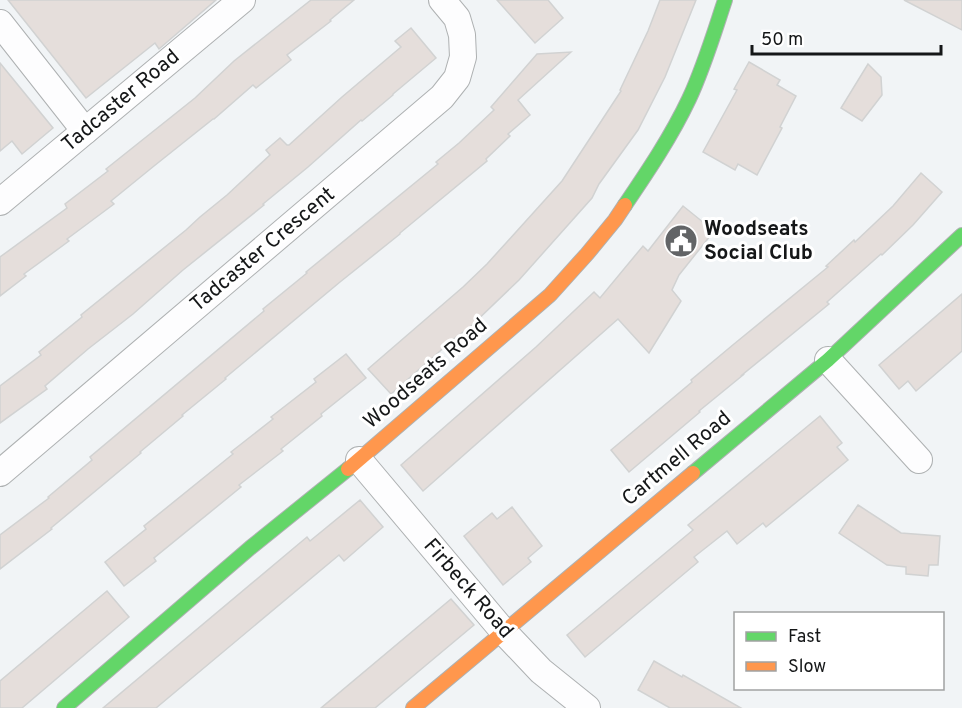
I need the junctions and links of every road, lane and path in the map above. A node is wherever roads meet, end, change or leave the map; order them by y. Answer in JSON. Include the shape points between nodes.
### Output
{"nodes":[{"id":1,"x":242,"y":0,"type":"edge"},
{"id":2,"x":442,"y":0,"type":"edge"},
{"id":3,"x":724,"y":0,"type":"edge"},
{"id":4,"x":0,"y":24,"type":"edge"},
{"id":5,"x":86,"y":131,"type":"junction"},
{"id":6,"x":0,"y":202,"type":"edge"},
{"id":7,"x":962,"y":235,"type":"edge"},
{"id":8,"x":828,"y":360,"type":"junction"},
{"id":9,"x":359,"y":460,"type":"junction"},
{"id":10,"x":920,"y":460,"type":"dead end"},
{"id":11,"x":0,"y":473,"type":"edge"},
{"id":12,"x":504,"y":633,"type":"junction"},
{"id":13,"x":64,"y":708,"type":"edge"},
{"id":14,"x":413,"y":708,"type":"edge"},
{"id":15,"x":587,"y":708,"type":"edge"}],
"edges":[{"from":1,"to":5,"type":"street","name":"Tadcaster Road"},
{"from":2,"to":11,"type":"street","name":"Tadcaster Crescent","via":[[457,18],[463,57],[457,78],[442,96]]},
{"from":3,"to":9,"type":"street","name":"Woodseats Road","via":[[689,99],[667,142],[615,220],[549,295]]},
{"from":4,"to":5,"type":"street"},
{"from":5,"to":6,"type":"street","name":"Tadcaster Road"},
{"from":7,"to":8,"type":"street","name":"Cartmell Road"},
{"from":8,"to":10,"type":"street"},
{"from":8,"to":12,"type":"street","name":"Cartmell Road"},
{"from":9,"to":12,"type":"street","name":"Firbeck Road"},
{"from":9,"to":13,"type":"street","name":"Woodseats Road"},
{"from":12,"to":14,"type":"street","name":"Cartmell Road"},
{"from":12,"to":15,"type":"street","name":"Firbeck Road","via":[[541,671]]}]}
